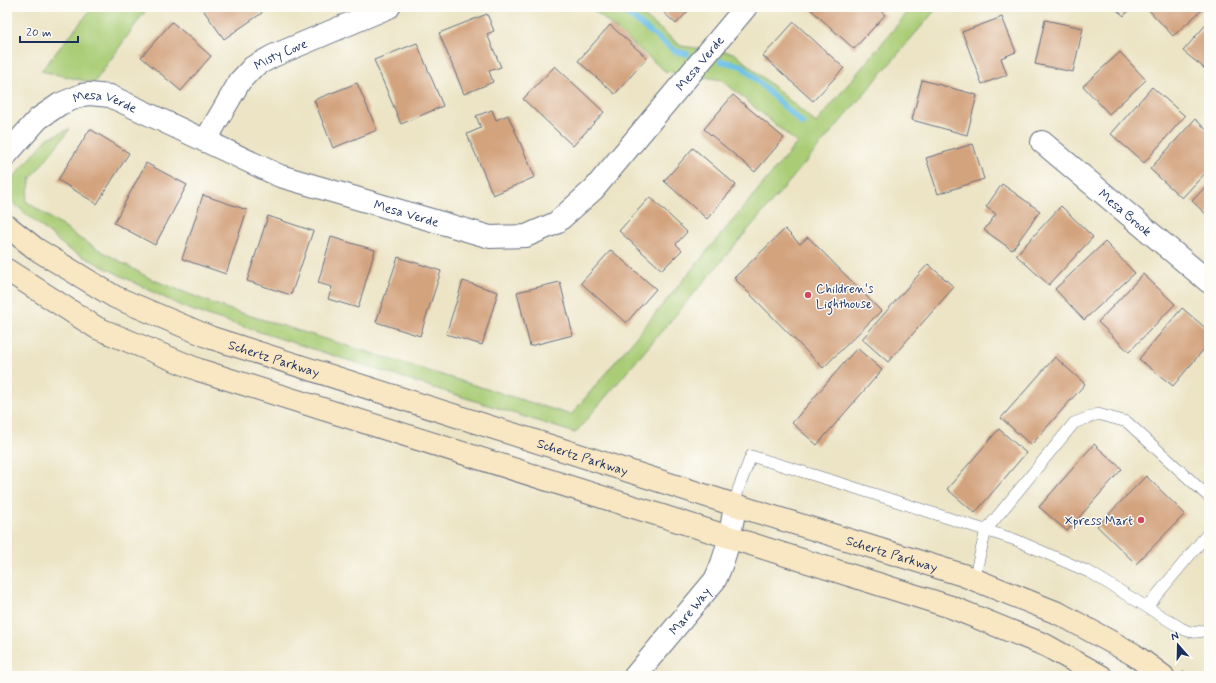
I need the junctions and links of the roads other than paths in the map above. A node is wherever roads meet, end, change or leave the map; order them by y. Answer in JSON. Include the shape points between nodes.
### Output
{"nodes":[{"id":1,"x":389,"y":7,"type":"edge"},
{"id":2,"x":746,"y":7,"type":"edge"},
{"id":3,"x":205,"y":140,"type":"junction"},
{"id":4,"x":1042,"y":142,"type":"dead end"},
{"id":5,"x":7,"y":154,"type":"edge"},
{"id":6,"x":7,"y":226,"type":"edge"},
{"id":7,"x":7,"y":270,"type":"edge"},
{"id":8,"x":1209,"y":282,"type":"edge"},
{"id":9,"x":1209,"y":497,"type":"edge"},
{"id":10,"x":734,"y":505,"type":"junction"},
{"id":11,"x":986,"y":530,"type":"junction"},
{"id":12,"x":1209,"y":532,"type":"edge"},
{"id":13,"x":730,"y":538,"type":"junction"},
{"id":14,"x":974,"y":579,"type":"junction"},
{"id":15,"x":1147,"y":607,"type":"junction"},
{"id":16,"x":1209,"y":629,"type":"edge"},
{"id":17,"x":635,"y":676,"type":"edge"},
{"id":18,"x":1101,"y":676,"type":"edge"},
{"id":19,"x":1163,"y":676,"type":"edge"}],
"edges":[{"from":1,"to":3,"type":"street","name":"Misty Cove","via":[[253,67],[240,81]]},
{"from":2,"to":3,"type":"street","name":"Mesa Verde","via":[[594,190],[556,224],[526,236],[490,237],[280,176]]},
{"from":3,"to":5,"type":"street","name":"Mesa Verde","via":[[110,96],[89,94],[60,104],[38,119]]},
{"from":4,"to":8,"type":"street","name":"Mesa Brook"},
{"from":6,"to":10,"type":"main road","name":"Schertz Parkway","via":[[36,249],[115,297],[212,338]]},
{"from":7,"to":13,"type":"main road","via":[[97,328],[199,370]]},
{"from":9,"to":11,"type":"lane","via":[[1127,422],[1098,414],[1074,423]]},
{"from":10,"to":11,"type":"lane","via":[[751,456]]},
{"from":10,"to":13,"type":"street","name":"Mare Way"},
{"from":10,"to":14,"type":"main road","name":"Schertz Parkway"},
{"from":11,"to":14,"type":"lane"},
{"from":11,"to":15,"type":"lane","via":[[1016,540],[1091,573]]},
{"from":12,"to":15,"type":"lane"},
{"from":13,"to":17,"type":"street","name":"Mare Way","via":[[715,580]]},
{"from":13,"to":18,"type":"main road","via":[[951,607],[1045,645]]},
{"from":14,"to":19,"type":"main road","name":"Schertz Parkway","via":[[1060,614],[1133,654]]},
{"from":15,"to":16,"type":"lane","via":[[1191,633]]}]}
